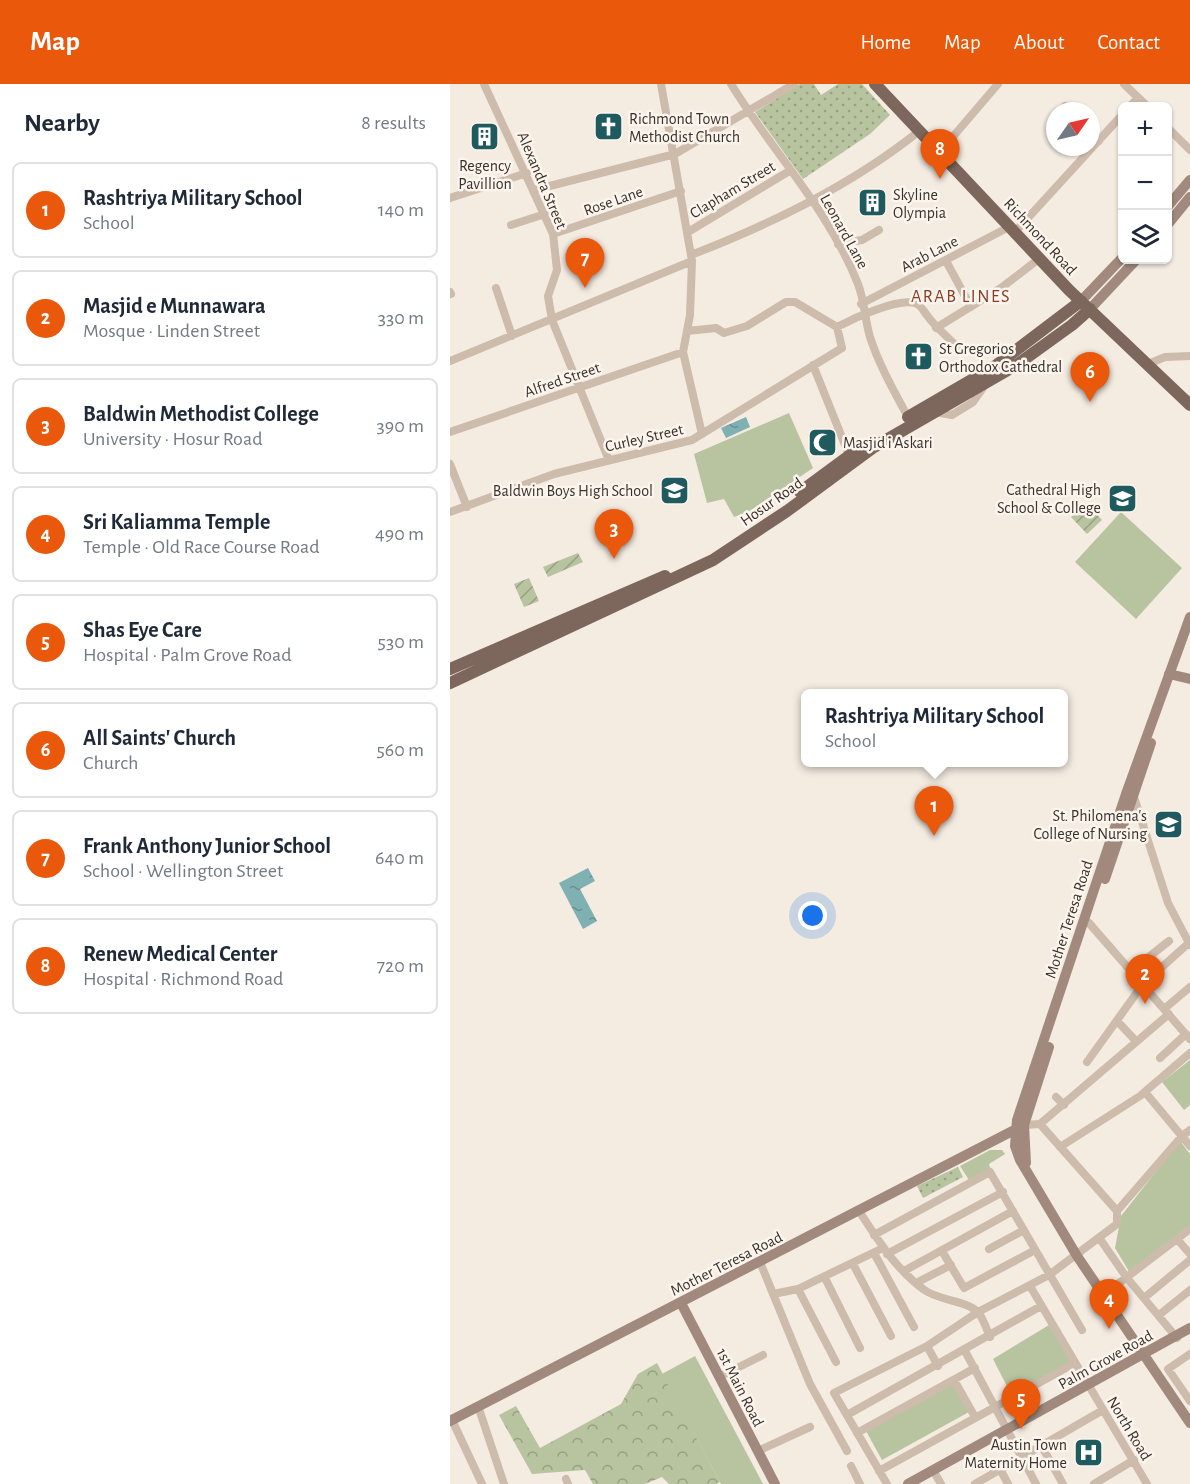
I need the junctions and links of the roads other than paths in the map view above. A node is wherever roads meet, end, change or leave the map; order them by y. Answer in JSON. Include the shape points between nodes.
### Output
{"nodes":[{"id":1,"x":484,"y":84,"type":"edge"},
{"id":2,"x":661,"y":84,"type":"edge"},
{"id":3,"x":731,"y":84,"type":"edge"},
{"id":4,"x":875,"y":84,"type":"edge"},
{"id":5,"x":998,"y":84,"type":"edge"},
{"id":6,"x":1124,"y":84,"type":"edge"},
{"id":7,"x":789,"y":85,"type":"edge"},
{"id":8,"x":1138,"y":98,"type":"junction"},
{"id":9,"x":1134,"y":102,"type":"edge"},
{"id":10,"x":1142,"y":102,"type":"edge"},
{"id":11,"x":749,"y":112,"type":"junction"},
{"id":12,"x":1118,"y":120,"type":"edge"},
{"id":13,"x":918,"y":132,"type":"junction"},
{"id":14,"x":1172,"y":133,"type":"edge"},
{"id":15,"x":1100,"y":140,"type":"edge"},
{"id":16,"x":1190,"y":150,"type":"edge"},
{"id":17,"x":939,"y":153,"type":"junction"},
{"id":18,"x":675,"y":154,"type":"junction"},
{"id":19,"x":1084,"y":156,"type":"edge"},
{"id":20,"x":791,"y":170,"type":"junction"},
{"id":21,"x":527,"y":173,"type":"junction"},
{"id":22,"x":1190,"y":180,"type":"edge"},
{"id":23,"x":534,"y":190,"type":"junction"},
{"id":24,"x":681,"y":191,"type":"junction"},
{"id":25,"x":1190,"y":197,"type":"edge"},
{"id":26,"x":450,"y":198,"type":"edge"},
{"id":27,"x":1172,"y":200,"type":"edge"},
{"id":28,"x":814,"y":201,"type":"junction"},
{"id":29,"x":544,"y":214,"type":"junction"},
{"id":30,"x":1172,"y":218,"type":"edge"},
{"id":31,"x":511,"y":225,"type":"dead end"},
{"id":32,"x":1012,"y":229,"type":"junction"},
{"id":33,"x":879,"y":230,"type":"dead end"},
{"id":34,"x":688,"y":232,"type":"junction"},
{"id":35,"x":553,"y":234,"type":"junction"},
{"id":36,"x":838,"y":244,"type":"junction"},
{"id":37,"x":691,"y":258,"type":"junction"},
{"id":38,"x":1040,"y":258,"type":"junction"},
{"id":39,"x":946,"y":261,"type":"junction"},
{"id":40,"x":1118,"y":263,"type":"edge"},
{"id":41,"x":1131,"y":264,"type":"edge"},
{"id":42,"x":496,"y":288,"type":"dead end"},
{"id":43,"x":1070,"y":290,"type":"junction"},
{"id":44,"x":874,"y":297,"type":"junction"},
{"id":45,"x":861,"y":304,"type":"junction"},
{"id":46,"x":1085,"y":305,"type":"junction"},
{"id":47,"x":971,"y":307,"type":"junction"},
{"id":48,"x":879,"y":310,"type":"junction"},
{"id":49,"x":863,"y":314,"type":"junction"},
{"id":50,"x":1065,"y":316,"type":"junction"},
{"id":51,"x":552,"y":320,"type":"junction"},
{"id":52,"x":837,"y":327,"type":"junction"},
{"id":53,"x":936,"y":328,"type":"junction"},
{"id":54,"x":687,"y":331,"type":"junction"},
{"id":55,"x":512,"y":336,"type":"junction"},
{"id":56,"x":957,"y":348,"type":"dead end"},
{"id":57,"x":683,"y":352,"type":"junction"},
{"id":58,"x":1190,"y":356,"type":"edge"},
{"id":59,"x":450,"y":361,"type":"edge"},
{"id":60,"x":1148,"y":364,"type":"junction"},
{"id":61,"x":813,"y":365,"type":"junction"},
{"id":62,"x":580,"y":386,"type":"junction"},
{"id":63,"x":1190,"y":405,"type":"edge"},
{"id":64,"x":907,"y":416,"type":"junction"},
{"id":65,"x":450,"y":432,"type":"edge"},
{"id":66,"x":702,"y":434,"type":"junction"},
{"id":67,"x":849,"y":455,"type":"junction"},
{"id":68,"x":608,"y":458,"type":"junction"},
{"id":69,"x":450,"y":464,"type":"edge"},
{"id":70,"x":466,"y":507,"type":"junction"},
{"id":71,"x":450,"y":512,"type":"edge"},
{"id":72,"x":1190,"y":617,"type":"edge"},
{"id":73,"x":1190,"y":634,"type":"edge"},
{"id":74,"x":450,"y":669,"type":"edge"},
{"id":75,"x":1172,"y":675,"type":"junction"},
{"id":76,"x":1190,"y":680,"type":"edge"},
{"id":77,"x":450,"y":683,"type":"edge"},
{"id":78,"x":1134,"y":797,"type":"junction"},
{"id":79,"x":1086,"y":922,"type":"junction"},
{"id":80,"x":1169,"y":941,"type":"dead end"},
{"id":81,"x":1189,"y":943,"type":"edge"},
{"id":82,"x":1131,"y":970,"type":"junction"},
{"id":83,"x":1143,"y":984,"type":"junction"},
{"id":84,"x":1190,"y":987,"type":"edge"},
{"id":85,"x":1166,"y":1011,"type":"junction"},
{"id":86,"x":1117,"y":1021,"type":"junction"},
{"id":87,"x":1188,"y":1036,"type":"edge"},
{"id":88,"x":1136,"y":1041,"type":"junction"},
{"id":89,"x":1190,"y":1053,"type":"edge"},
{"id":90,"x":1160,"y":1058,"type":"dead end"},
{"id":91,"x":1087,"y":1062,"type":"dead end"},
{"id":92,"x":1145,"y":1092,"type":"junction"},
{"id":93,"x":1056,"y":1097,"type":"dead end"},
{"id":94,"x":1064,"y":1105,"type":"junction"},
{"id":95,"x":1040,"y":1124,"type":"junction"},
{"id":96,"x":1019,"y":1128,"type":"junction"},
{"id":97,"x":1190,"y":1130,"type":"edge"},
{"id":98,"x":1182,"y":1136,"type":"junction"},
{"id":99,"x":1190,"y":1146,"type":"edge"},
{"id":100,"x":1060,"y":1147,"type":"junction"},
{"id":101,"x":1003,"y":1192,"type":"junction"},
{"id":102,"x":859,"y":1211,"type":"junction"},
{"id":103,"x":1013,"y":1211,"type":"junction"},
{"id":104,"x":1117,"y":1211,"type":"junction"},
{"id":105,"x":1190,"y":1229,"type":"edge"},
{"id":106,"x":1024,"y":1230,"type":"junction"},
{"id":107,"x":874,"y":1235,"type":"junction"},
{"id":108,"x":1100,"y":1239,"type":"junction"},
{"id":109,"x":1178,"y":1239,"type":"junction"},
{"id":110,"x":989,"y":1249,"type":"dead end"},
{"id":111,"x":1035,"y":1250,"type":"junction"},
{"id":112,"x":885,"y":1251,"type":"junction"},
{"id":113,"x":942,"y":1251,"type":"junction"},
{"id":114,"x":874,"y":1253,"type":"junction"},
{"id":115,"x":1190,"y":1254,"type":"edge"},
{"id":116,"x":1077,"y":1256,"type":"junction"},
{"id":117,"x":1190,"y":1260,"type":"edge"},
{"id":118,"x":760,"y":1262,"type":"junction"},
{"id":119,"x":854,"y":1264,"type":"junction"},
{"id":120,"x":951,"y":1265,"type":"junction"},
{"id":121,"x":904,"y":1271,"type":"junction"},
{"id":122,"x":1049,"y":1275,"type":"junction"},
{"id":123,"x":825,"y":1278,"type":"junction"},
{"id":124,"x":1127,"y":1278,"type":"junction"},
{"id":125,"x":916,"y":1283,"type":"junction"},
{"id":126,"x":1030,"y":1286,"type":"junction"},
{"id":127,"x":798,"y":1289,"type":"junction"},
{"id":128,"x":1190,"y":1290,"type":"edge"},
{"id":129,"x":773,"y":1294,"type":"junction"},
{"id":130,"x":1102,"y":1296,"type":"junction"},
{"id":131,"x":1144,"y":1298,"type":"junction"},
{"id":132,"x":681,"y":1303,"type":"junction"},
{"id":133,"x":1041,"y":1306,"type":"junction"},
{"id":134,"x":978,"y":1312,"type":"junction"},
{"id":135,"x":1159,"y":1315,"type":"junction"},
{"id":136,"x":914,"y":1327,"type":"dead end"},
{"id":137,"x":1190,"y":1328,"type":"edge"},
{"id":138,"x":1082,"y":1330,"type":"dead end"},
{"id":139,"x":891,"y":1336,"type":"dead end"},
{"id":140,"x":990,"y":1337,"type":"junction"},
{"id":141,"x":1177,"y":1338,"type":"junction"},
{"id":142,"x":927,"y":1346,"type":"junction"},
{"id":143,"x":860,"y":1348,"type":"dead end"},
{"id":144,"x":965,"y":1352,"type":"junction"},
{"id":145,"x":1142,"y":1354,"type":"junction"},
{"id":146,"x":1190,"y":1354,"type":"edge"},
{"id":147,"x":763,"y":1355,"type":"dead end"},
{"id":148,"x":836,"y":1362,"type":"dead end"},
{"id":149,"x":1075,"y":1363,"type":"junction"},
{"id":150,"x":938,"y":1366,"type":"junction"},
{"id":151,"x":975,"y":1368,"type":"junction"},
{"id":152,"x":719,"y":1377,"type":"junction"},
{"id":153,"x":954,"y":1380,"type":"junction"},
{"id":154,"x":1089,"y":1385,"type":"junction"},
{"id":155,"x":1189,"y":1397,"type":"edge"},
{"id":156,"x":478,"y":1406,"type":"junction"},
{"id":157,"x":996,"y":1408,"type":"junction"},
{"id":158,"x":1104,"y":1410,"type":"junction"},
{"id":159,"x":847,"y":1415,"type":"junction"},
{"id":160,"x":975,"y":1417,"type":"junction"},
{"id":161,"x":451,"y":1421,"type":"edge"},
{"id":162,"x":1190,"y":1422,"type":"edge"},
{"id":163,"x":810,"y":1427,"type":"dead end"},
{"id":164,"x":1007,"y":1430,"type":"junction"},
{"id":165,"x":857,"y":1433,"type":"junction"},
{"id":166,"x":1041,"y":1445,"type":"junction"},
{"id":167,"x":758,"y":1451,"type":"junction"},
{"id":168,"x":847,"y":1451,"type":"dead end"},
{"id":169,"x":1022,"y":1456,"type":"junction"},
{"id":170,"x":1134,"y":1460,"type":"junction"},
{"id":171,"x":851,"y":1466,"type":"dead end"},
{"id":172,"x":1000,"y":1469,"type":"junction"},
{"id":173,"x":933,"y":1470,"type":"junction"},
{"id":174,"x":879,"y":1472,"type":"junction"},
{"id":175,"x":1146,"y":1481,"type":"edge"},
{"id":176,"x":913,"y":1483,"type":"edge"},
{"id":177,"x":482,"y":1484,"type":"edge"},
{"id":178,"x":504,"y":1484,"type":"edge"},
{"id":179,"x":774,"y":1484,"type":"edge"},
{"id":180,"x":860,"y":1484,"type":"edge"},
{"id":181,"x":886,"y":1484,"type":"edge"},
{"id":182,"x":941,"y":1484,"type":"edge"},
{"id":183,"x":975,"y":1484,"type":"edge"},
{"id":184,"x":1008,"y":1484,"type":"edge"},
{"id":185,"x":1036,"y":1484,"type":"edge"},
{"id":186,"x":1063,"y":1484,"type":"edge"},
{"id":187,"x":1094,"y":1484,"type":"edge"},
{"id":188,"x":1136,"y":1484,"type":"edge"}],
"edges":[{"from":1,"to":21,"type":"street","name":"Alexandra Street"},
{"from":2,"to":18,"type":"street"},
{"from":3,"to":11,"type":"street","name":"Leonard Lane"},
{"from":4,"to":13,"type":"main road","name":"Richmond Road"},
{"from":5,"to":17,"type":"street"},
{"from":6,"to":8,"type":"street"},
{"from":7,"to":11,"type":"street"},
{"from":8,"to":9,"type":"street"},
{"from":8,"to":10,"type":"street"},
{"from":11,"to":18,"type":"street"},
{"from":11,"to":20,"type":"street","name":"Leonard Lane"},
{"from":12,"to":15,"type":"street","name":"Arab Lane"},
{"from":13,"to":17,"type":"main road","name":"Richmond Road"},
{"from":13,"to":28,"type":"street"},
{"from":14,"to":16,"type":"street"},
{"from":17,"to":32,"type":"main road","name":"Richmond Road"},
{"from":18,"to":23,"type":"street"},
{"from":18,"to":24,"type":"street"},
{"from":19,"to":32,"type":"street","name":"Arab Lane"},
{"from":20,"to":28,"type":"street","name":"Leonard Lane"},
{"from":20,"to":34,"type":"street","name":"Clapham Street"},
{"from":21,"to":23,"type":"street","name":"Alexandra Street"},
{"from":21,"to":26,"type":"street"},
{"from":22,"to":27,"type":"street"},
{"from":23,"to":29,"type":"street","name":"Alexandra Street"},
{"from":24,"to":34,"type":"street"},
{"from":24,"to":35,"type":"street","name":"Rose Lane"},
{"from":25,"to":30,"type":"street"},
{"from":28,"to":36,"type":"street","name":"Leonard Lane"},
{"from":28,"to":37,"type":"street"},
{"from":29,"to":31,"type":"street"},
{"from":29,"to":35,"type":"street","name":"Alexandra Street"},
{"from":32,"to":38,"type":"main road","name":"Richmond Road"},
{"from":32,"to":39,"type":"street","name":"Arab Lane"},
{"from":33,"to":36,"type":"street","via":[[859,241]]},
{"from":34,"to":37,"type":"street"},
{"from":35,"to":51,"type":"street","name":"Alexandra Street","via":[[557,270],[548,297]]},
{"from":36,"to":45,"type":"street","name":"Leonard Lane","via":[[859,285]]},
{"from":37,"to":51,"type":"street"},
{"from":37,"to":54,"type":"street"},
{"from":38,"to":43,"type":"main road","name":"Richmond Road"},
{"from":38,"to":47,"type":"street"},
{"from":39,"to":44,"type":"street","name":"Arab Lane"},
{"from":39,"to":47,"type":"street"},
{"from":40,"to":46,"type":"street"},
{"from":41,"to":46,"type":"street"},
{"from":42,"to":55,"type":"street"},
{"from":43,"to":46,"type":"main road","name":"Richmond Road"},
{"from":43,"to":50,"type":"main road"},
{"from":44,"to":45,"type":"street","name":"Arab Lane"},
{"from":44,"to":48,"type":"street"},
{"from":45,"to":49,"type":"street","name":"Leonard Lane"},
{"from":46,"to":50,"type":"main road","name":"Hosur Road"},
{"from":46,"to":60,"type":"main road","name":"Richmond Road"},
{"from":46,"to":64,"type":"main road","name":"Hosur Road","via":[[1049,342],[986,384],[932,412]]},
{"from":47,"to":53,"type":"street"},
{"from":48,"to":49,"type":"street"},
{"from":48,"to":53,"type":"street","via":[[915,303]]},
{"from":49,"to":52,"type":"street"},
{"from":49,"to":64,"type":"street","name":"Leonard Lane"},
{"from":50,"to":64,"type":"main road","name":"Hosur Road","via":[[994,366]]},
{"from":51,"to":55,"type":"street"},
{"from":51,"to":62,"type":"street","name":"Alexandra Street"},
{"from":52,"to":54,"type":"street","via":[[795,302],[786,302],[747,326],[724,333],[716,328]]},
{"from":52,"to":61,"type":"street","name":"Curley Street","via":[[842,348]]},
{"from":53,"to":56,"type":"street"},
{"from":54,"to":57,"type":"street"},
{"from":55,"to":59,"type":"street"},
{"from":57,"to":62,"type":"street","name":"Alfred Street"},
{"from":57,"to":66,"type":"street"},
{"from":58,"to":60,"type":"street","via":[[1165,357]]},
{"from":60,"to":63,"type":"main road","name":"Richmond Road"},
{"from":61,"to":66,"type":"street","name":"Curley Street"},
{"from":61,"to":67,"type":"street"},
{"from":62,"to":65,"type":"street","name":"Alfred Street"},
{"from":62,"to":68,"type":"street","name":"Alexandra Street"},
{"from":64,"to":67,"type":"main road","name":"Hosur Road"},
{"from":64,"to":77,"type":"main road","name":"Hosur Road","via":[[713,560]]},
{"from":66,"to":68,"type":"street","name":"Curley Street","via":[[692,440]]},
{"from":67,"to":74,"type":"main road","name":"Hosur Road","via":[[709,554]]},
{"from":68,"to":70,"type":"street","name":"Curley Street","via":[[535,480]]},
{"from":69,"to":70,"type":"street"},
{"from":70,"to":71,"type":"street","name":"Curley Street"},
{"from":72,"to":75,"type":"street","name":"Mother Teresa Road"},
{"from":73,"to":75,"type":"street","name":"Mother Teresa Road"},
{"from":75,"to":76,"type":"street"},
{"from":75,"to":78,"type":"street","name":"Mother Teresa Road"},
{"from":75,"to":79,"type":"street","name":"Mother Teresa Road"},
{"from":78,"to":79,"type":"street","name":"Mother Teresa Road"},
{"from":78,"to":81,"type":"street","via":[[1168,903]]},
{"from":79,"to":82,"type":"street"},
{"from":79,"to":96,"type":"street","name":"Mother Teresa Road"},
{"from":80,"to":82,"type":"street"},
{"from":81,"to":83,"type":"street"},
{"from":82,"to":83,"type":"street"},
{"from":83,"to":85,"type":"street"},
{"from":83,"to":86,"type":"street"},
{"from":84,"to":85,"type":"street"},
{"from":85,"to":87,"type":"street"},
{"from":85,"to":88,"type":"street"},
{"from":86,"to":88,"type":"street"},
{"from":86,"to":91,"type":"street"},
{"from":87,"to":90,"type":"street"},
{"from":88,"to":94,"type":"street"},
{"from":89,"to":92,"type":"street"},
{"from":92,"to":98,"type":"street"},
{"from":92,"to":100,"type":"street"},
{"from":93,"to":94,"type":"street"},
{"from":94,"to":95,"type":"street"},
{"from":95,"to":96,"type":"street"},
{"from":95,"to":100,"type":"street"},
{"from":96,"to":102,"type":"street","name":"Mother Teresa Road"},
{"from":96,"to":116,"type":"street","via":[[1015,1146]]},
{"from":97,"to":98,"type":"street"},
{"from":98,"to":99,"type":"street"},
{"from":98,"to":104,"type":"street"},
{"from":100,"to":104,"type":"street"},
{"from":101,"to":103,"type":"street"},
{"from":101,"to":107,"type":"street","via":[[990,1172]]},
{"from":101,"to":112,"type":"street"},
{"from":102,"to":107,"type":"street"},
{"from":102,"to":118,"type":"street","name":"Mother Teresa Road"},
{"from":103,"to":106,"type":"street"},
{"from":103,"to":113,"type":"street"},
{"from":104,"to":108,"type":"street","via":[[1117,1224]]},
{"from":105,"to":109,"type":"street"},
{"from":106,"to":110,"type":"street"},
{"from":106,"to":111,"type":"street"},
{"from":107,"to":112,"type":"street"},
{"from":108,"to":116,"type":"street"},
{"from":108,"to":124,"type":"street"},
{"from":109,"to":115,"type":"street"},
{"from":109,"to":124,"type":"street"},
{"from":111,"to":120,"type":"street","via":[[964,1288]]},
{"from":111,"to":122,"type":"street"},
{"from":112,"to":114,"type":"street"},
{"from":112,"to":121,"type":"street"},
{"from":113,"to":120,"type":"street"},
{"from":113,"to":121,"type":"street"},
{"from":114,"to":119,"type":"street"},
{"from":114,"to":136,"type":"street"},
{"from":116,"to":122,"type":"street"},
{"from":116,"to":130,"type":"street"},
{"from":117,"to":131,"type":"street"},
{"from":118,"to":129,"type":"street"},
{"from":118,"to":132,"type":"street","name":"Mother Teresa Road"},
{"from":119,"to":123,"type":"street"},
{"from":119,"to":139,"type":"street"},
{"from":120,"to":125,"type":"street"},
{"from":121,"to":125,"type":"street"},
{"from":122,"to":126,"type":"street"},
{"from":122,"to":138,"type":"street"},
{"from":123,"to":127,"type":"street"},
{"from":123,"to":143,"type":"street"},
{"from":124,"to":130,"type":"street"},
{"from":124,"to":131,"type":"street"},
{"from":125,"to":134,"type":"street","via":[[925,1291]]},
{"from":126,"to":133,"type":"street","name":"North Road"},
{"from":126,"to":134,"type":"street"},
{"from":127,"to":129,"type":"street"},
{"from":127,"to":148,"type":"street"},
{"from":128,"to":135,"type":"street"},
{"from":129,"to":168,"type":"street","via":[[810,1384]]},
{"from":130,"to":145,"type":"street"},
{"from":131,"to":135,"type":"street"},
{"from":132,"to":152,"type":"street","name":"1st Main Road"},
{"from":132,"to":156,"type":"street","name":"Mother Teresa Road"},
{"from":133,"to":140,"type":"street"},
{"from":133,"to":149,"type":"street","name":"North Road"},
{"from":134,"to":140,"type":"street"},
{"from":134,"to":142,"type":"street"},
{"from":135,"to":141,"type":"street"},
{"from":137,"to":141,"type":"street","name":"Palm Grove Road"},
{"from":140,"to":144,"type":"street"},
{"from":141,"to":145,"type":"street","name":"Palm Grove Road"},
{"from":142,"to":150,"type":"street"},
{"from":142,"to":159,"type":"street","via":[[834,1394]]},
{"from":144,"to":150,"type":"street"},
{"from":144,"to":151,"type":"street"},
{"from":145,"to":154,"type":"street","name":"Palm Grove Road"},
{"from":145,"to":162,"type":"street"},
{"from":146,"to":155,"type":"street","via":[[1168,1369]]},
{"from":147,"to":152,"type":"street"},
{"from":149,"to":154,"type":"street","name":"North Road"},
{"from":149,"to":157,"type":"street"},
{"from":150,"to":159,"type":"street"},
{"from":151,"to":153,"type":"street"},
{"from":151,"to":157,"type":"street"},
{"from":152,"to":167,"type":"street","name":"1st Main Road"},
{"from":153,"to":160,"type":"street"},
{"from":153,"to":165,"type":"street"},
{"from":154,"to":158,"type":"street","name":"North Road"},
{"from":154,"to":164,"type":"street","name":"Palm Grove Road"},
{"from":156,"to":161,"type":"street","name":"Mother Teresa Road"},
{"from":156,"to":178,"type":"street"},
{"from":157,"to":160,"type":"street"},
{"from":157,"to":164,"type":"street"},
{"from":158,"to":166,"type":"street"},
{"from":158,"to":170,"type":"street","name":"North Road"},
{"from":159,"to":165,"type":"street"},
{"from":160,"to":174,"type":"street"},
{"from":161,"to":177,"type":"street"},
{"from":163,"to":167,"type":"street"},
{"from":164,"to":169,"type":"street"},
{"from":164,"to":173,"type":"street","name":"Palm Grove Road"},
{"from":165,"to":174,"type":"street"},
{"from":166,"to":169,"type":"street"},
{"from":166,"to":186,"type":"street"},
{"from":167,"to":179,"type":"street","name":"1st Main Road"},
{"from":169,"to":172,"type":"street"},
{"from":169,"to":185,"type":"street"},
{"from":170,"to":175,"type":"street","name":"North Road"},
{"from":170,"to":187,"type":"street"},
{"from":171,"to":180,"type":"street"},
{"from":172,"to":183,"type":"street"},
{"from":172,"to":184,"type":"street"},
{"from":173,"to":176,"type":"street","name":"Palm Grove Road"},
{"from":173,"to":182,"type":"street"},
{"from":174,"to":181,"type":"street"},
{"from":175,"to":188,"type":"street"}]}
